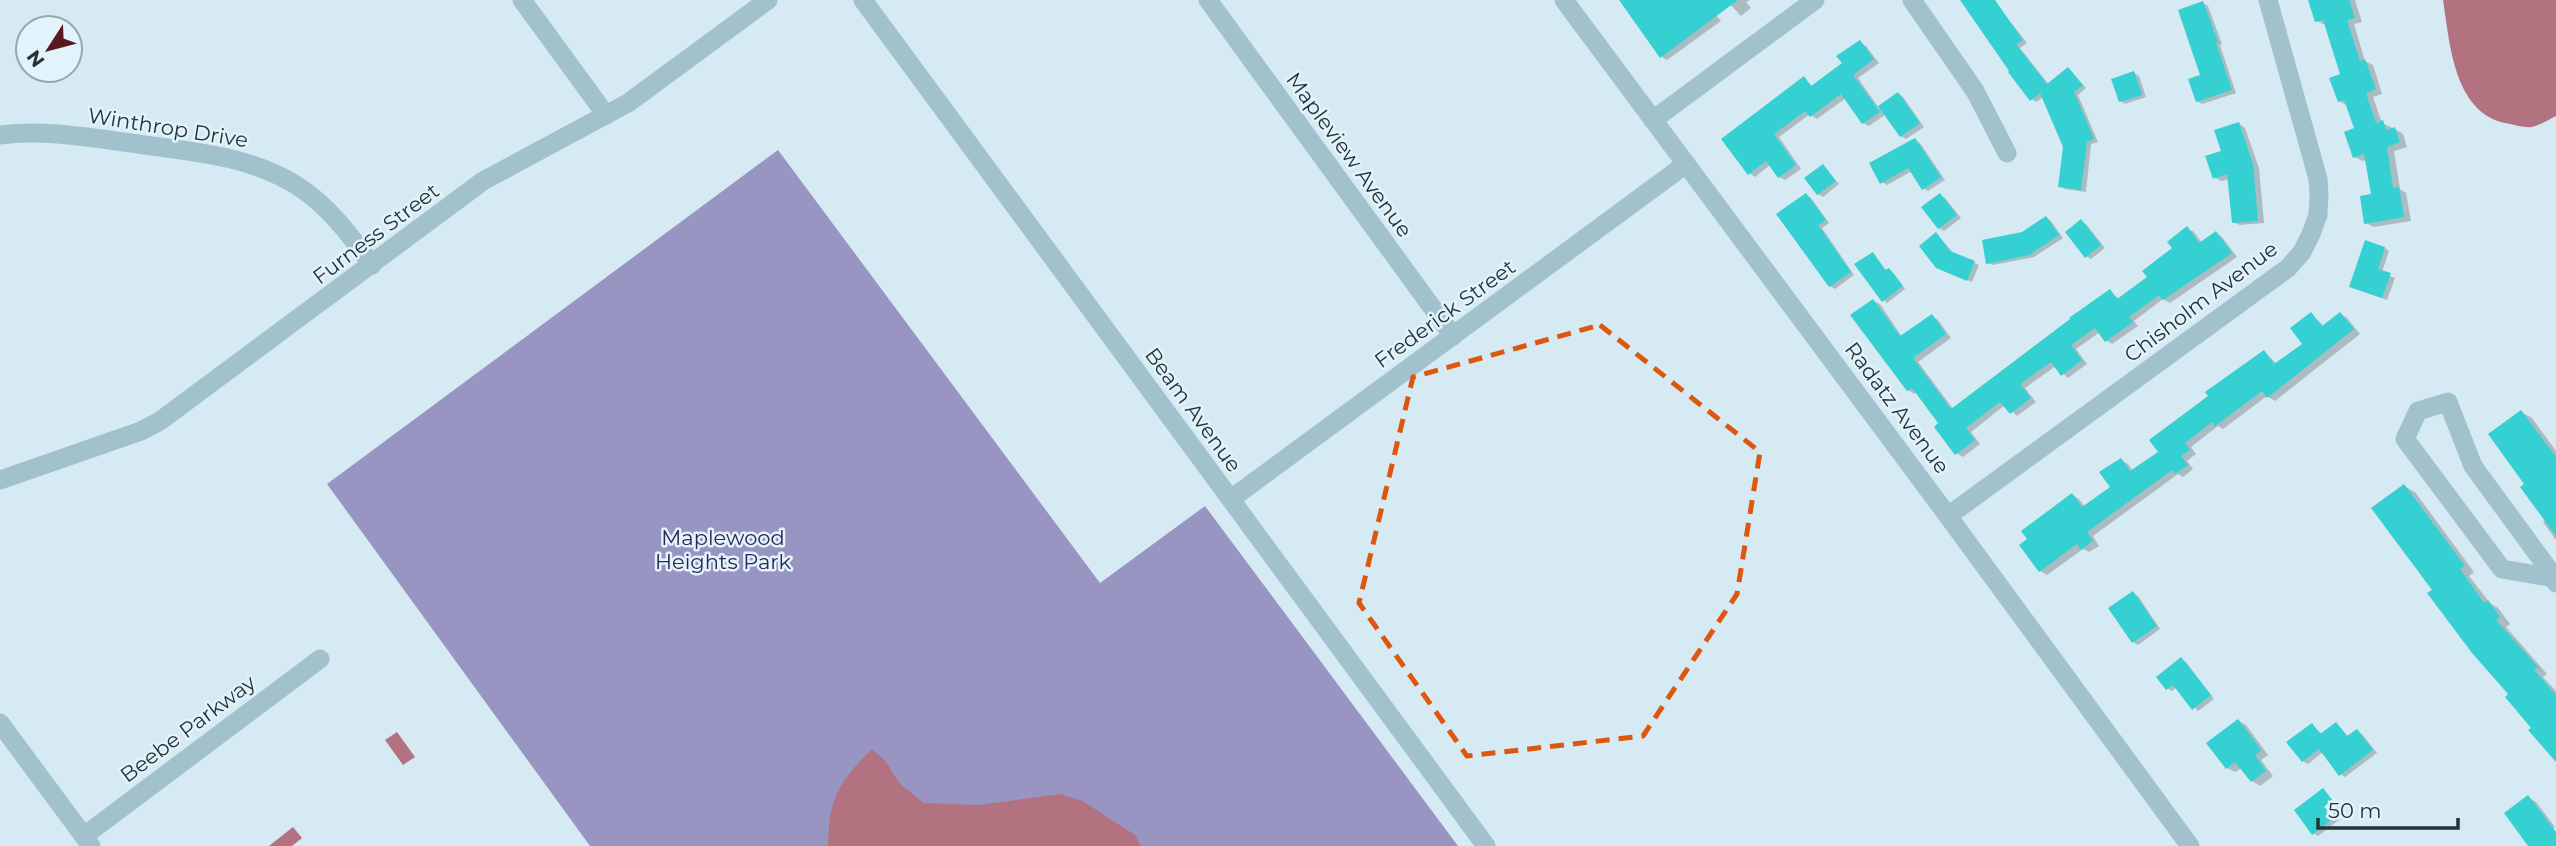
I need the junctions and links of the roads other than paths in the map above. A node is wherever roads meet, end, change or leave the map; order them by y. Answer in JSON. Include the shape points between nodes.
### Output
{"nodes":[{"id":1,"x":522,"y":0,"type":"edge"},
{"id":2,"x":768,"y":0,"type":"edge"},
{"id":3,"x":863,"y":0,"type":"edge"},
{"id":4,"x":1208,"y":0,"type":"edge"},
{"id":5,"x":1564,"y":0,"type":"edge"},
{"id":6,"x":1815,"y":0,"type":"edge"},
{"id":7,"x":1912,"y":0,"type":"edge"},
{"id":8,"x":2268,"y":0,"type":"edge"},
{"id":9,"x":606,"y":115,"type":"junction"},
{"id":10,"x":1653,"y":120,"type":"junction"},
{"id":11,"x":0,"y":135,"type":"edge"},
{"id":12,"x":2007,"y":153,"type":"dead end"},
{"id":13,"x":1686,"y":163,"type":"junction"},
{"id":14,"x":372,"y":265,"type":"junction"},
{"id":15,"x":1453,"y":336,"type":"junction"},
{"id":16,"x":0,"y":480,"type":"edge"},
{"id":17,"x":1231,"y":499,"type":"junction"},
{"id":18,"x":1948,"y":516,"type":"junction"},
{"id":19,"x":2555,"y":580,"type":"edge"},
{"id":20,"x":320,"y":659,"type":"dead end"},
{"id":21,"x":0,"y":723,"type":"edge"},
{"id":22,"x":88,"y":841,"type":"edge"},
{"id":23,"x":1486,"y":846,"type":"edge"},
{"id":24,"x":2190,"y":846,"type":"edge"}],
"edges":[{"from":1,"to":9,"type":"street"},
{"from":2,"to":9,"type":"street","name":"Furness Street"},
{"from":3,"to":17,"type":"street","name":"Beam Avenue"},
{"from":4,"to":15,"type":"street","name":"Mapleview Avenue"},
{"from":5,"to":10,"type":"street","name":"Radatz Avenue"},
{"from":6,"to":10,"type":"street"},
{"from":7,"to":12,"type":"street","via":[[1975,91]]},
{"from":8,"to":18,"type":"street","name":"Chisholm Avenue","via":[[2318,179],[2318,215],[2302,252],[2288,268]]},
{"from":9,"to":14,"type":"street","name":"Furness Street","via":[[483,181]]},
{"from":10,"to":13,"type":"street","name":"Radatz Avenue"},
{"from":11,"to":14,"type":"street","name":"Winthrop Drive","via":[[82,136],[249,163],[298,186],[325,207]]},
{"from":13,"to":15,"type":"street","name":"Frederick Street"},
{"from":13,"to":18,"type":"street","name":"Radatz Avenue"},
{"from":14,"to":16,"type":"street","name":"Furness Street","via":[[160,422]]},
{"from":15,"to":17,"type":"street","name":"Frederick Street"},
{"from":17,"to":23,"type":"street","name":"Beam Avenue"},
{"from":18,"to":24,"type":"street","name":"Radatz Avenue"},
{"from":19,"to":19,"type":"street","via":[[2473,466],[2448,402],[2418,411],[2405,439],[2502,569]]},
{"from":20,"to":22,"type":"street","name":"Beebe Parkway"},
{"from":21,"to":22,"type":"street"}]}
